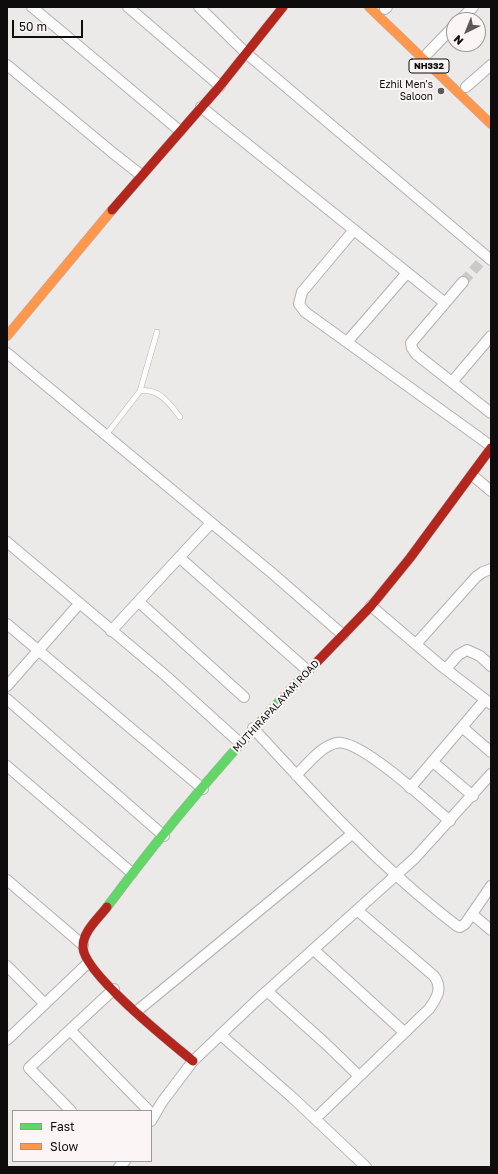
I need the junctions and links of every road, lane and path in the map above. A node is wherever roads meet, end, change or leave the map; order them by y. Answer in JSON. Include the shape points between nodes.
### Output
{"nodes":[{"id":1,"x":32,"y":7,"type":"edge"},
{"id":2,"x":128,"y":7,"type":"edge"},
{"id":3,"x":199,"y":7,"type":"edge"},
{"id":4,"x":283,"y":7,"type":"edge"},
{"id":5,"x":369,"y":7,"type":"edge"},
{"id":6,"x":389,"y":11,"type":"edge"},
{"id":7,"x":446,"y":34,"type":"edge"},
{"id":8,"x":246,"y":53,"type":"junction"},
{"id":9,"x":428,"y":53,"type":"junction"},
{"id":10,"x":7,"y":65,"type":"edge"},
{"id":11,"x":491,"y":65,"type":"edge"},
{"id":12,"x":220,"y":86,"type":"junction"},
{"id":13,"x":466,"y":88,"type":"junction"},
{"id":14,"x":486,"y":106,"type":"dead end"},
{"id":15,"x":201,"y":107,"type":"junction"},
{"id":16,"x":491,"y":124,"type":"edge"},
{"id":17,"x":180,"y":131,"type":"junction"},
{"id":18,"x":142,"y":175,"type":"junction"},
{"id":19,"x":354,"y":230,"type":"junction"},
{"id":20,"x":491,"y":260,"type":"edge"},
{"id":21,"x":407,"y":273,"type":"junction"},
{"id":22,"x":464,"y":282,"type":"tunnel mouth"},
{"id":23,"x":445,"y":303,"type":"junction"},
{"id":24,"x":157,"y":332,"type":"dead end"},
{"id":25,"x":7,"y":336,"type":"edge"},
{"id":26,"x":491,"y":336,"type":"edge"},
{"id":27,"x":347,"y":342,"type":"junction"},
{"id":28,"x":7,"y":353,"type":"edge"},
{"id":29,"x":452,"y":382,"type":"junction"},
{"id":30,"x":140,"y":391,"type":"junction"},
{"id":31,"x":491,"y":414,"type":"edge"},
{"id":32,"x":180,"y":417,"type":"dead end"},
{"id":33,"x":105,"y":436,"type":"junction"},
{"id":34,"x":491,"y":447,"type":"edge"},
{"id":35,"x":472,"y":474,"type":"junction"},
{"id":36,"x":491,"y":491,"type":"edge"},
{"id":37,"x":211,"y":523,"type":"junction"},
{"id":38,"x":7,"y":542,"type":"edge"},
{"id":39,"x":180,"y":558,"type":"junction"},
{"id":40,"x":491,"y":569,"type":"edge"},
{"id":41,"x":139,"y":602,"type":"junction"},
{"id":42,"x":79,"y":604,"type":"junction"},
{"id":43,"x":371,"y":606,"type":"junction"},
{"id":44,"x":7,"y":624,"type":"edge"},
{"id":45,"x":111,"y":631,"type":"junction"},
{"id":46,"x":342,"y":635,"type":"junction"},
{"id":47,"x":416,"y":644,"type":"junction"},
{"id":48,"x":39,"y":650,"type":"junction"},
{"id":49,"x":491,"y":666,"type":"edge"},
{"id":50,"x":446,"y":669,"type":"junction"},
{"id":51,"x":307,"y":670,"type":"junction"},
{"id":52,"x":7,"y":686,"type":"edge"},
{"id":53,"x":244,"y":697,"type":"dead end"},
{"id":54,"x":7,"y":699,"type":"edge"},
{"id":55,"x":488,"y":702,"type":"edge"},
{"id":56,"x":462,"y":727,"type":"junction"},
{"id":57,"x":253,"y":728,"type":"junction"},
{"id":58,"x":240,"y":743,"type":"junction"},
{"id":59,"x":491,"y":752,"type":"edge"},
{"id":60,"x":433,"y":762,"type":"junction"},
{"id":61,"x":7,"y":766,"type":"edge"},
{"id":62,"x":491,"y":774,"type":"edge"},
{"id":63,"x":296,"y":775,"type":"junction"},
{"id":64,"x":410,"y":788,"type":"junction"},
{"id":65,"x":203,"y":789,"type":"junction"},
{"id":66,"x":473,"y":796,"type":"junction"},
{"id":67,"x":450,"y":821,"type":"junction"},
{"id":68,"x":352,"y":834,"type":"junction"},
{"id":69,"x":164,"y":836,"type":"junction"},
{"id":70,"x":132,"y":873,"type":"junction"},
{"id":71,"x":396,"y":876,"type":"junction"},
{"id":72,"x":7,"y":880,"type":"edge"},
{"id":73,"x":491,"y":886,"type":"edge"},
{"id":74,"x":357,"y":910,"type":"junction"},
{"id":75,"x":472,"y":914,"type":"junction"},
{"id":76,"x":491,"y":930,"type":"edge"},
{"id":77,"x":83,"y":944,"type":"junction"},
{"id":78,"x":314,"y":950,"type":"junction"},
{"id":79,"x":88,"y":963,"type":"junction"},
{"id":80,"x":7,"y":966,"type":"edge"},
{"id":81,"x":114,"y":989,"type":"junction"},
{"id":82,"x":267,"y":991,"type":"junction"},
{"id":83,"x":45,"y":1004,"type":"junction"},
{"id":84,"x":136,"y":1011,"type":"junction"},
{"id":85,"x":70,"y":1030,"type":"junction"},
{"id":86,"x":404,"y":1032,"type":"junction"},
{"id":87,"x":221,"y":1035,"type":"junction"},
{"id":88,"x":7,"y":1040,"type":"edge"},
{"id":89,"x":193,"y":1061,"type":"junction"},
{"id":90,"x":359,"y":1076,"type":"junction"},
{"id":91,"x":70,"y":1110,"type":"edge"},
{"id":92,"x":146,"y":1110,"type":"edge"},
{"id":93,"x":152,"y":1114,"type":"edge"},
{"id":94,"x":315,"y":1119,"type":"junction"},
{"id":95,"x":366,"y":1167,"type":"edge"}],
"edges":[{"from":1,"to":17,"type":"street"},
{"from":2,"to":12,"type":"street"},
{"from":3,"to":8,"type":"street"},
{"from":4,"to":8,"type":"main road"},
{"from":5,"to":16,"type":"main road","number":"NH332"},
{"from":6,"to":9,"type":"main road","number":"NH332"},
{"from":7,"to":9,"type":"street"},
{"from":8,"to":12,"type":"main road"},
{"from":8,"to":20,"type":"street"},
{"from":9,"to":13,"type":"main road","number":"NH332"},
{"from":10,"to":18,"type":"street"},
{"from":11,"to":13,"type":"street"},
{"from":12,"to":15,"type":"main road"},
{"from":13,"to":14,"type":"main road","number":"NH332"},
{"from":15,"to":17,"type":"main road"},
{"from":15,"to":19,"type":"street"},
{"from":17,"to":18,"type":"main road"},
{"from":18,"to":25,"type":"main road"},
{"from":19,"to":21,"type":"street"},
{"from":19,"to":27,"type":"street","via":[[302,292],[299,304],[305,312]]},
{"from":21,"to":23,"type":"street"},
{"from":21,"to":27,"type":"street"},
{"from":22,"to":23,"type":"street"},
{"from":23,"to":29,"type":"street","via":[[411,343],[416,354]]},
{"from":24,"to":30,"type":"lane"},
{"from":26,"to":29,"type":"street"},
{"from":27,"to":34,"type":"street"},
{"from":28,"to":33,"type":"street"},
{"from":29,"to":31,"type":"street"},
{"from":30,"to":32,"type":"lane","via":[[149,390],[157,393]]},
{"from":30,"to":33,"type":"lane"},
{"from":33,"to":37,"type":"street"},
{"from":34,"to":35,"type":"main road","name":"MUTHIRAPALAYAM ROAD"},
{"from":35,"to":36,"type":"street"},
{"from":35,"to":43,"type":"main road","name":"MUTHIRAPALAYAM ROAD"},
{"from":37,"to":39,"type":"street"},
{"from":37,"to":46,"type":"street"},
{"from":38,"to":42,"type":"street"},
{"from":39,"to":41,"type":"street"},
{"from":39,"to":51,"type":"street"},
{"from":40,"to":47,"type":"street","via":[[476,577]]},
{"from":41,"to":45,"type":"street"},
{"from":41,"to":53,"type":"street"},
{"from":42,"to":45,"type":"street"},
{"from":42,"to":48,"type":"street"},
{"from":43,"to":46,"type":"main road","name":"MUTHIRAPALAYAM ROAD"},
{"from":43,"to":47,"type":"street"},
{"from":44,"to":48,"type":"street"},
{"from":45,"to":58,"type":"street","via":[[166,676]]},
{"from":46,"to":51,"type":"main road","name":"MUTHIRAPALAYAM ROAD"},
{"from":47,"to":50,"type":"street"},
{"from":48,"to":52,"type":"street"},
{"from":48,"to":65,"type":"street"},
{"from":49,"to":50,"type":"street","via":[[480,656],[467,650],[458,655]]},
{"from":50,"to":55,"type":"street"},
{"from":51,"to":57,"type":"main road","name":"MUTHIRAPALAYAM ROAD"},
{"from":54,"to":69,"type":"street"},
{"from":55,"to":56,"type":"street"},
{"from":56,"to":59,"type":"street"},
{"from":56,"to":60,"type":"street"},
{"from":57,"to":58,"type":"main road","name":"MUTHIRAPALAYAM ROAD"},
{"from":57,"to":63,"type":"street"},
{"from":58,"to":65,"type":"main road","name":"MUTHIRAPALAYAM ROAD"},
{"from":60,"to":64,"type":"street"},
{"from":60,"to":66,"type":"street"},
{"from":61,"to":70,"type":"street"},
{"from":62,"to":66,"type":"street"},
{"from":63,"to":64,"type":"street","via":[[320,751],[338,742],[362,750]]},
{"from":63,"to":68,"type":"street"},
{"from":64,"to":67,"type":"street"},
{"from":65,"to":69,"type":"main road","name":"MUTHIRAPALAYAM ROAD"},
{"from":66,"to":67,"type":"street"},
{"from":67,"to":71,"type":"street"},
{"from":68,"to":71,"type":"street"},
{"from":68,"to":84,"type":"street"},
{"from":69,"to":70,"type":"main road","name":"MUTHIRAPALAYAM ROAD"},
{"from":70,"to":77,"type":"main road","name":"MUTHIRAPALAYAM ROAD","via":[[91,926]]},
{"from":71,"to":74,"type":"street"},
{"from":71,"to":75,"type":"street","via":[[457,926],[463,926]]},
{"from":72,"to":77,"type":"street"},
{"from":73,"to":75,"type":"street"},
{"from":74,"to":78,"type":"street"},
{"from":74,"to":86,"type":"street","via":[[439,982],[436,998],[429,1009]]},
{"from":75,"to":76,"type":"street"},
{"from":77,"to":79,"type":"main road"},
{"from":78,"to":82,"type":"street"},
{"from":78,"to":86,"type":"street"},
{"from":79,"to":81,"type":"main road"},
{"from":79,"to":83,"type":"street"},
{"from":80,"to":83,"type":"street"},
{"from":81,"to":84,"type":"main road"},
{"from":81,"to":85,"type":"street"},
{"from":82,"to":87,"type":"street"},
{"from":82,"to":90,"type":"street"},
{"from":83,"to":88,"type":"street"},
{"from":84,"to":89,"type":"main road"},
{"from":85,"to":91,"type":"street","via":[[29,1068]]},
{"from":85,"to":92,"type":"street"},
{"from":86,"to":90,"type":"street"},
{"from":87,"to":89,"type":"street"},
{"from":87,"to":94,"type":"street"},
{"from":89,"to":93,"type":"street"},
{"from":90,"to":94,"type":"street"},
{"from":94,"to":95,"type":"street"}]}
